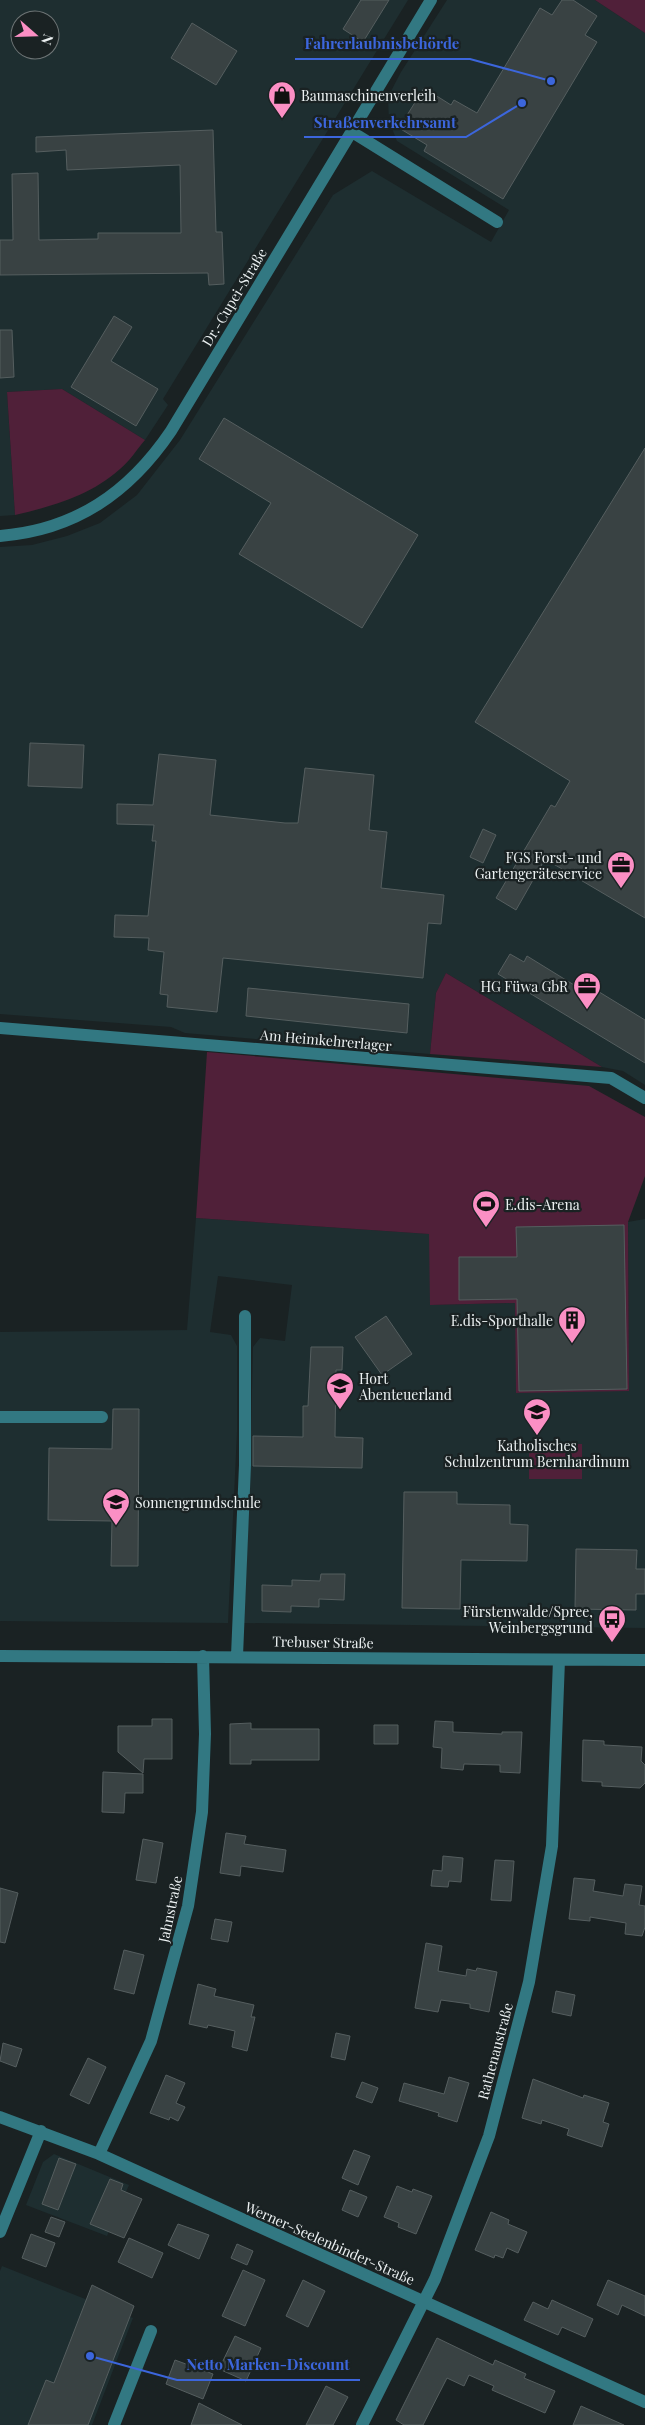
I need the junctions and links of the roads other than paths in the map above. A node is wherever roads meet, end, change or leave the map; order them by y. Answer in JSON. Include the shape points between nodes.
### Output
{"nodes":[{"id":1,"x":431,"y":0,"type":"edge"},
{"id":2,"x":352,"y":132,"type":"junction"},
{"id":3,"x":497,"y":222,"type":"dead end"},
{"id":4,"x":0,"y":536,"type":"edge"},
{"id":5,"x":0,"y":1028,"type":"edge"},
{"id":6,"x":645,"y":1098,"type":"edge"},
{"id":7,"x":245,"y":1316,"type":"dead end"},
{"id":8,"x":0,"y":1417,"type":"edge"},
{"id":9,"x":102,"y":1417,"type":"dead end"},
{"id":10,"x":0,"y":1656,"type":"edge"},
{"id":11,"x":204,"y":1656,"type":"junction"},
{"id":12,"x":238,"y":1656,"type":"junction"},
{"id":13,"x":559,"y":1660,"type":"junction"},
{"id":14,"x":645,"y":1660,"type":"edge"},
{"id":15,"x":0,"y":2118,"type":"edge"},
{"id":16,"x":41,"y":2131,"type":"junction"},
{"id":17,"x":100,"y":2154,"type":"junction"},
{"id":18,"x":0,"y":2232,"type":"edge"},
{"id":19,"x":424,"y":2302,"type":"junction"},
{"id":20,"x":151,"y":2331,"type":"dead end"},
{"id":21,"x":645,"y":2402,"type":"edge"},
{"id":22,"x":114,"y":2425,"type":"edge"},
{"id":23,"x":362,"y":2425,"type":"edge"}],
"edges":[{"from":1,"to":2,"type":"street","name":"Dr.-Cupei-Straße"},
{"from":2,"to":3,"type":"street"},
{"from":2,"to":4,"type":"street","name":"Dr.-Cupei-Straße","via":[[154,456],[133,479],[94,509],[62,524]]},
{"from":5,"to":6,"type":"street","name":"Am Heimkehrerlager","via":[[611,1078]]},
{"from":7,"to":12,"type":"street","via":[[245,1465]]},
{"from":8,"to":9,"type":"street"},
{"from":10,"to":11,"type":"street","name":"Trebuser Straße"},
{"from":11,"to":12,"type":"street","name":"Trebuser Straße"},
{"from":11,"to":17,"type":"street","name":"Jahnstraße","via":[[202,1812],[188,1906],[152,2041]]},
{"from":12,"to":13,"type":"street","name":"Trebuser Straße"},
{"from":13,"to":14,"type":"street","name":"Trebuser Straße"},
{"from":13,"to":19,"type":"street","name":"Rathenaustraße","via":[[552,1846],[529,1982],[489,2136]]},
{"from":15,"to":16,"type":"street","name":"Werner-Seelenbinder-Straße"},
{"from":16,"to":17,"type":"street","name":"Werner-Seelenbinder-Straße"},
{"from":16,"to":18,"type":"street"},
{"from":17,"to":19,"type":"street","name":"Werner-Seelenbinder-Straße"},
{"from":19,"to":21,"type":"street","name":"Werner-Seelenbinder-Straße"},
{"from":19,"to":23,"type":"street","name":"Rathenaustraße"},
{"from":20,"to":22,"type":"street"}]}
